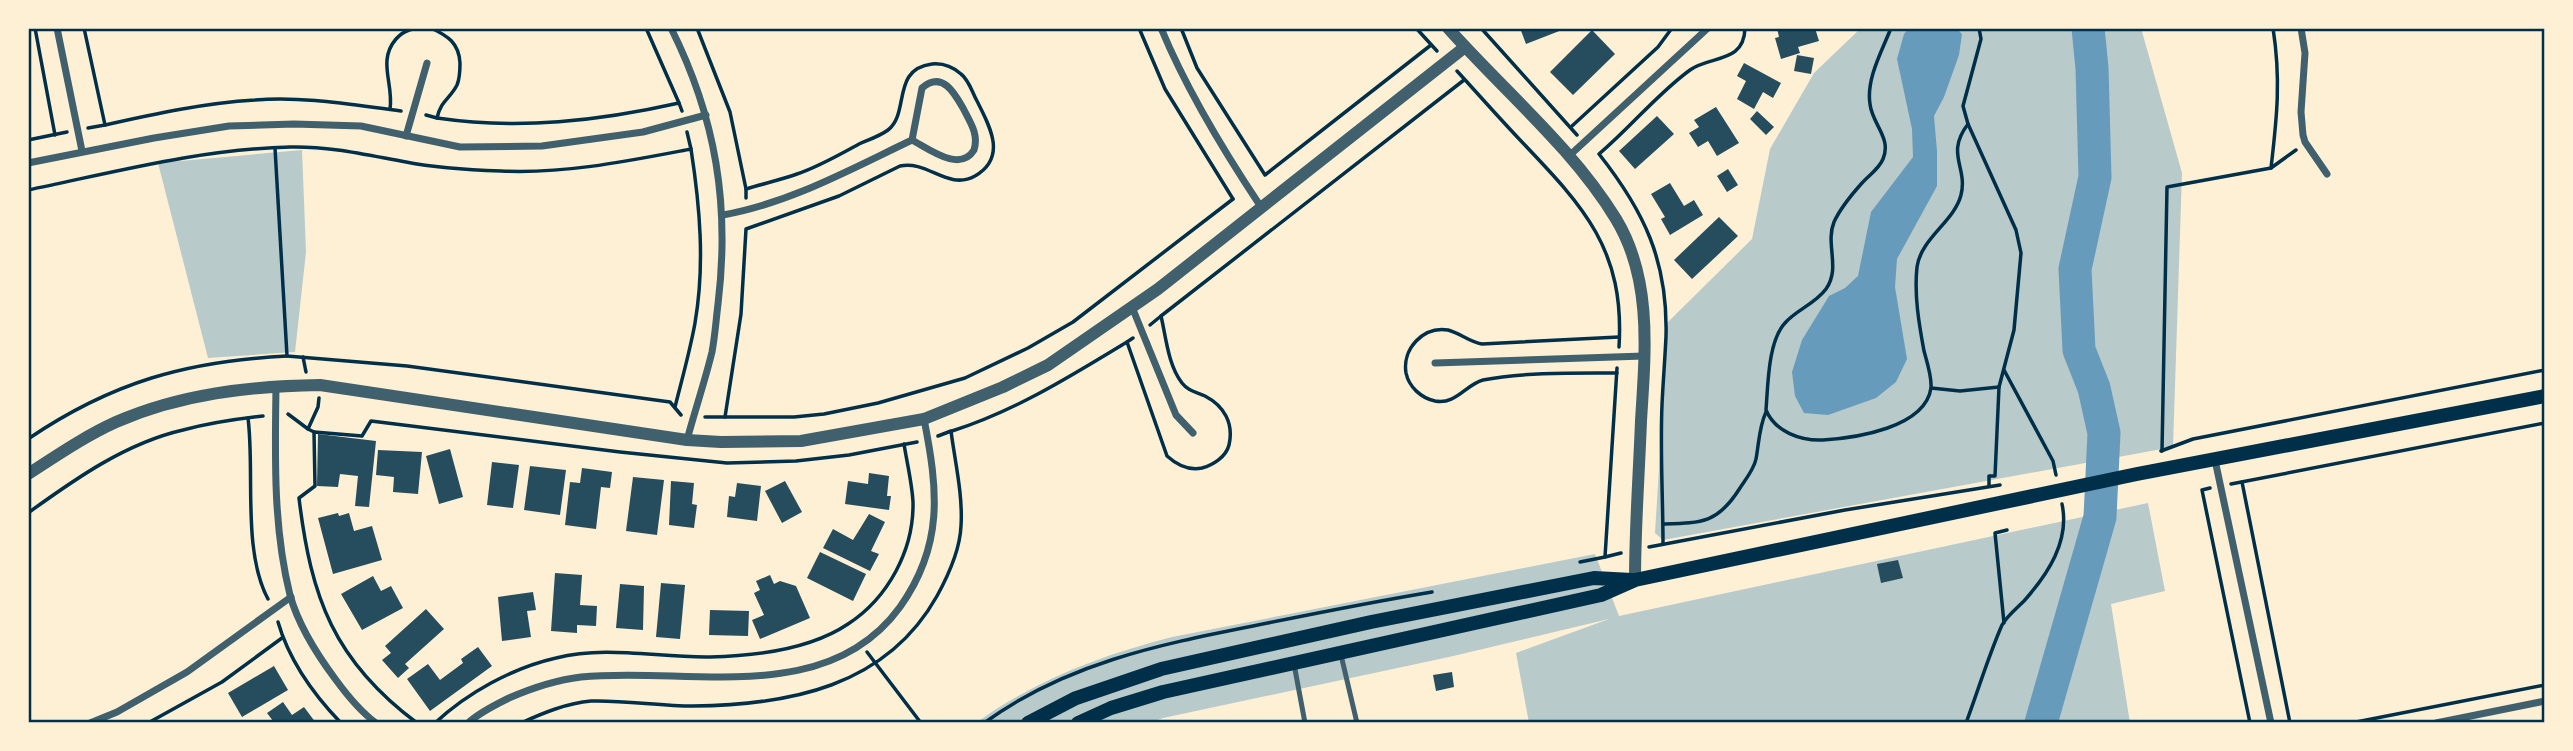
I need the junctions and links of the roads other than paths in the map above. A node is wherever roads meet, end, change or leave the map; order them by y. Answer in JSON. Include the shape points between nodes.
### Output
{"nodes":[{"id":1,"x":57,"y":28,"type":"edge"},
{"id":2,"x":671,"y":28,"type":"edge"},
{"id":3,"x":1161,"y":28,"type":"edge"},
{"id":4,"x":1448,"y":28,"type":"edge"},
{"id":5,"x":1708,"y":28,"type":"edge"},
{"id":6,"x":2301,"y":28,"type":"edge"},
{"id":7,"x":1465,"y":47,"type":"junction"},
{"id":8,"x":427,"y":63,"type":"dead end"},
{"id":9,"x":706,"y":115,"type":"junction"},
{"id":10,"x":406,"y":136,"type":"junction"},
{"id":11,"x":912,"y":141,"type":"junction"},
{"id":12,"x":82,"y":152,"type":"junction"},
{"id":13,"x":1569,"y":156,"type":"junction"},
{"id":14,"x":28,"y":163,"type":"edge"},
{"id":15,"x":2327,"y":174,"type":"dead end"},
{"id":16,"x":1261,"y":207,"type":"junction"},
{"id":17,"x":723,"y":215,"type":"junction"},
{"id":18,"x":1132,"y":307,"type":"junction"},
{"id":19,"x":1644,"y":356,"type":"junction"},
{"id":20,"x":1435,"y":363,"type":"dead end"},
{"id":21,"x":276,"y":387,"type":"junction"},
{"id":22,"x":2545,"y":396,"type":"edge"},
{"id":23,"x":924,"y":419,"type":"junction"},
{"id":24,"x":1193,"y":433,"type":"dead end"},
{"id":25,"x":687,"y":440,"type":"junction"},
{"id":26,"x":2215,"y":460,"type":"junction"},
{"id":27,"x":28,"y":474,"type":"edge"},
{"id":28,"x":1635,"y":580,"type":"junction"},
{"id":29,"x":291,"y":597,"type":"junction"},
{"id":30,"x":1336,"y":630,"type":"junction"},
{"id":31,"x":1341,"y":652,"type":"junction"},
{"id":32,"x":1294,"y":663,"type":"junction"},
{"id":33,"x":2545,"y":701,"type":"edge"},
{"id":34,"x":90,"y":723,"type":"edge"},
{"id":35,"x":376,"y":723,"type":"edge"},
{"id":36,"x":468,"y":723,"type":"edge"},
{"id":37,"x":1028,"y":723,"type":"edge"},
{"id":38,"x":1078,"y":723,"type":"edge"},
{"id":39,"x":1305,"y":723,"type":"edge"},
{"id":40,"x":1357,"y":723,"type":"edge"},
{"id":41,"x":2271,"y":723,"type":"edge"},
{"id":42,"x":2436,"y":723,"type":"edge"}],
"edges":[{"from":1,"to":12,"type":"street"},
{"from":2,"to":9,"type":"street"},
{"from":3,"to":16,"type":"street","via":[[1193,95]]},
{"from":4,"to":7,"type":"street"},
{"from":5,"to":13,"type":"street"},
{"from":6,"to":15,"type":"street","via":[[2305,142]]},
{"from":7,"to":13,"type":"street"},
{"from":7,"to":16,"type":"street"},
{"from":8,"to":10,"type":"street"},
{"from":9,"to":10,"type":"street","via":[[643,132],[542,146],[460,147]]},
{"from":9,"to":17,"type":"street"},
{"from":10,"to":12,"type":"street","via":[[361,127],[229,126]]},
{"from":11,"to":11,"type":"street","via":[[922,88],[932,82],[946,83],[975,134],[974,150],[966,159],[953,160]]},
{"from":11,"to":17,"type":"street","via":[[781,201]]},
{"from":12,"to":14,"type":"street"},
{"from":13,"to":19,"type":"street","via":[[1618,222],[1632,254],[1640,285]]},
{"from":16,"to":18,"type":"street"},
{"from":17,"to":25,"type":"street","via":[[722,275],[712,351]]},
{"from":18,"to":23,"type":"street","via":[[1048,365]]},
{"from":18,"to":24,"type":"street","via":[[1177,415]]},
{"from":19,"to":20,"type":"street"},
{"from":19,"to":28,"type":"street"},
{"from":21,"to":25,"type":"street","via":[[320,386]]},
{"from":21,"to":27,"type":"street","via":[[204,394],[159,406],[88,437]]},
{"from":21,"to":29,"type":"street","via":[[277,510]]},
{"from":22,"to":26,"type":"main road"},
{"from":23,"to":25,"type":"street","via":[[801,441]]},
{"from":23,"to":36,"type":"street","via":[[934,469],[933,534],[923,569],[894,614],[861,645],[805,668],[764,675],[722,679],[581,677],[497,704]]},
{"from":26,"to":28,"type":"main road"},
{"from":26,"to":41,"type":"street"},
{"from":28,"to":30,"type":"main road","via":[[1594,578]]},
{"from":28,"to":31,"type":"main road","via":[[1601,595]]},
{"from":29,"to":34,"type":"street","via":[[187,672]]},
{"from":29,"to":35,"type":"street","via":[[317,654]]},
{"from":30,"to":31,"type":"main road"},
{"from":30,"to":37,"type":"main road","via":[[1161,669],[1076,698]]},
{"from":31,"to":32,"type":"main road"},
{"from":31,"to":40,"type":"lane"},
{"from":32,"to":38,"type":"main road","via":[[1163,692]]},
{"from":32,"to":39,"type":"lane"},
{"from":33,"to":42,"type":"street"}]}
